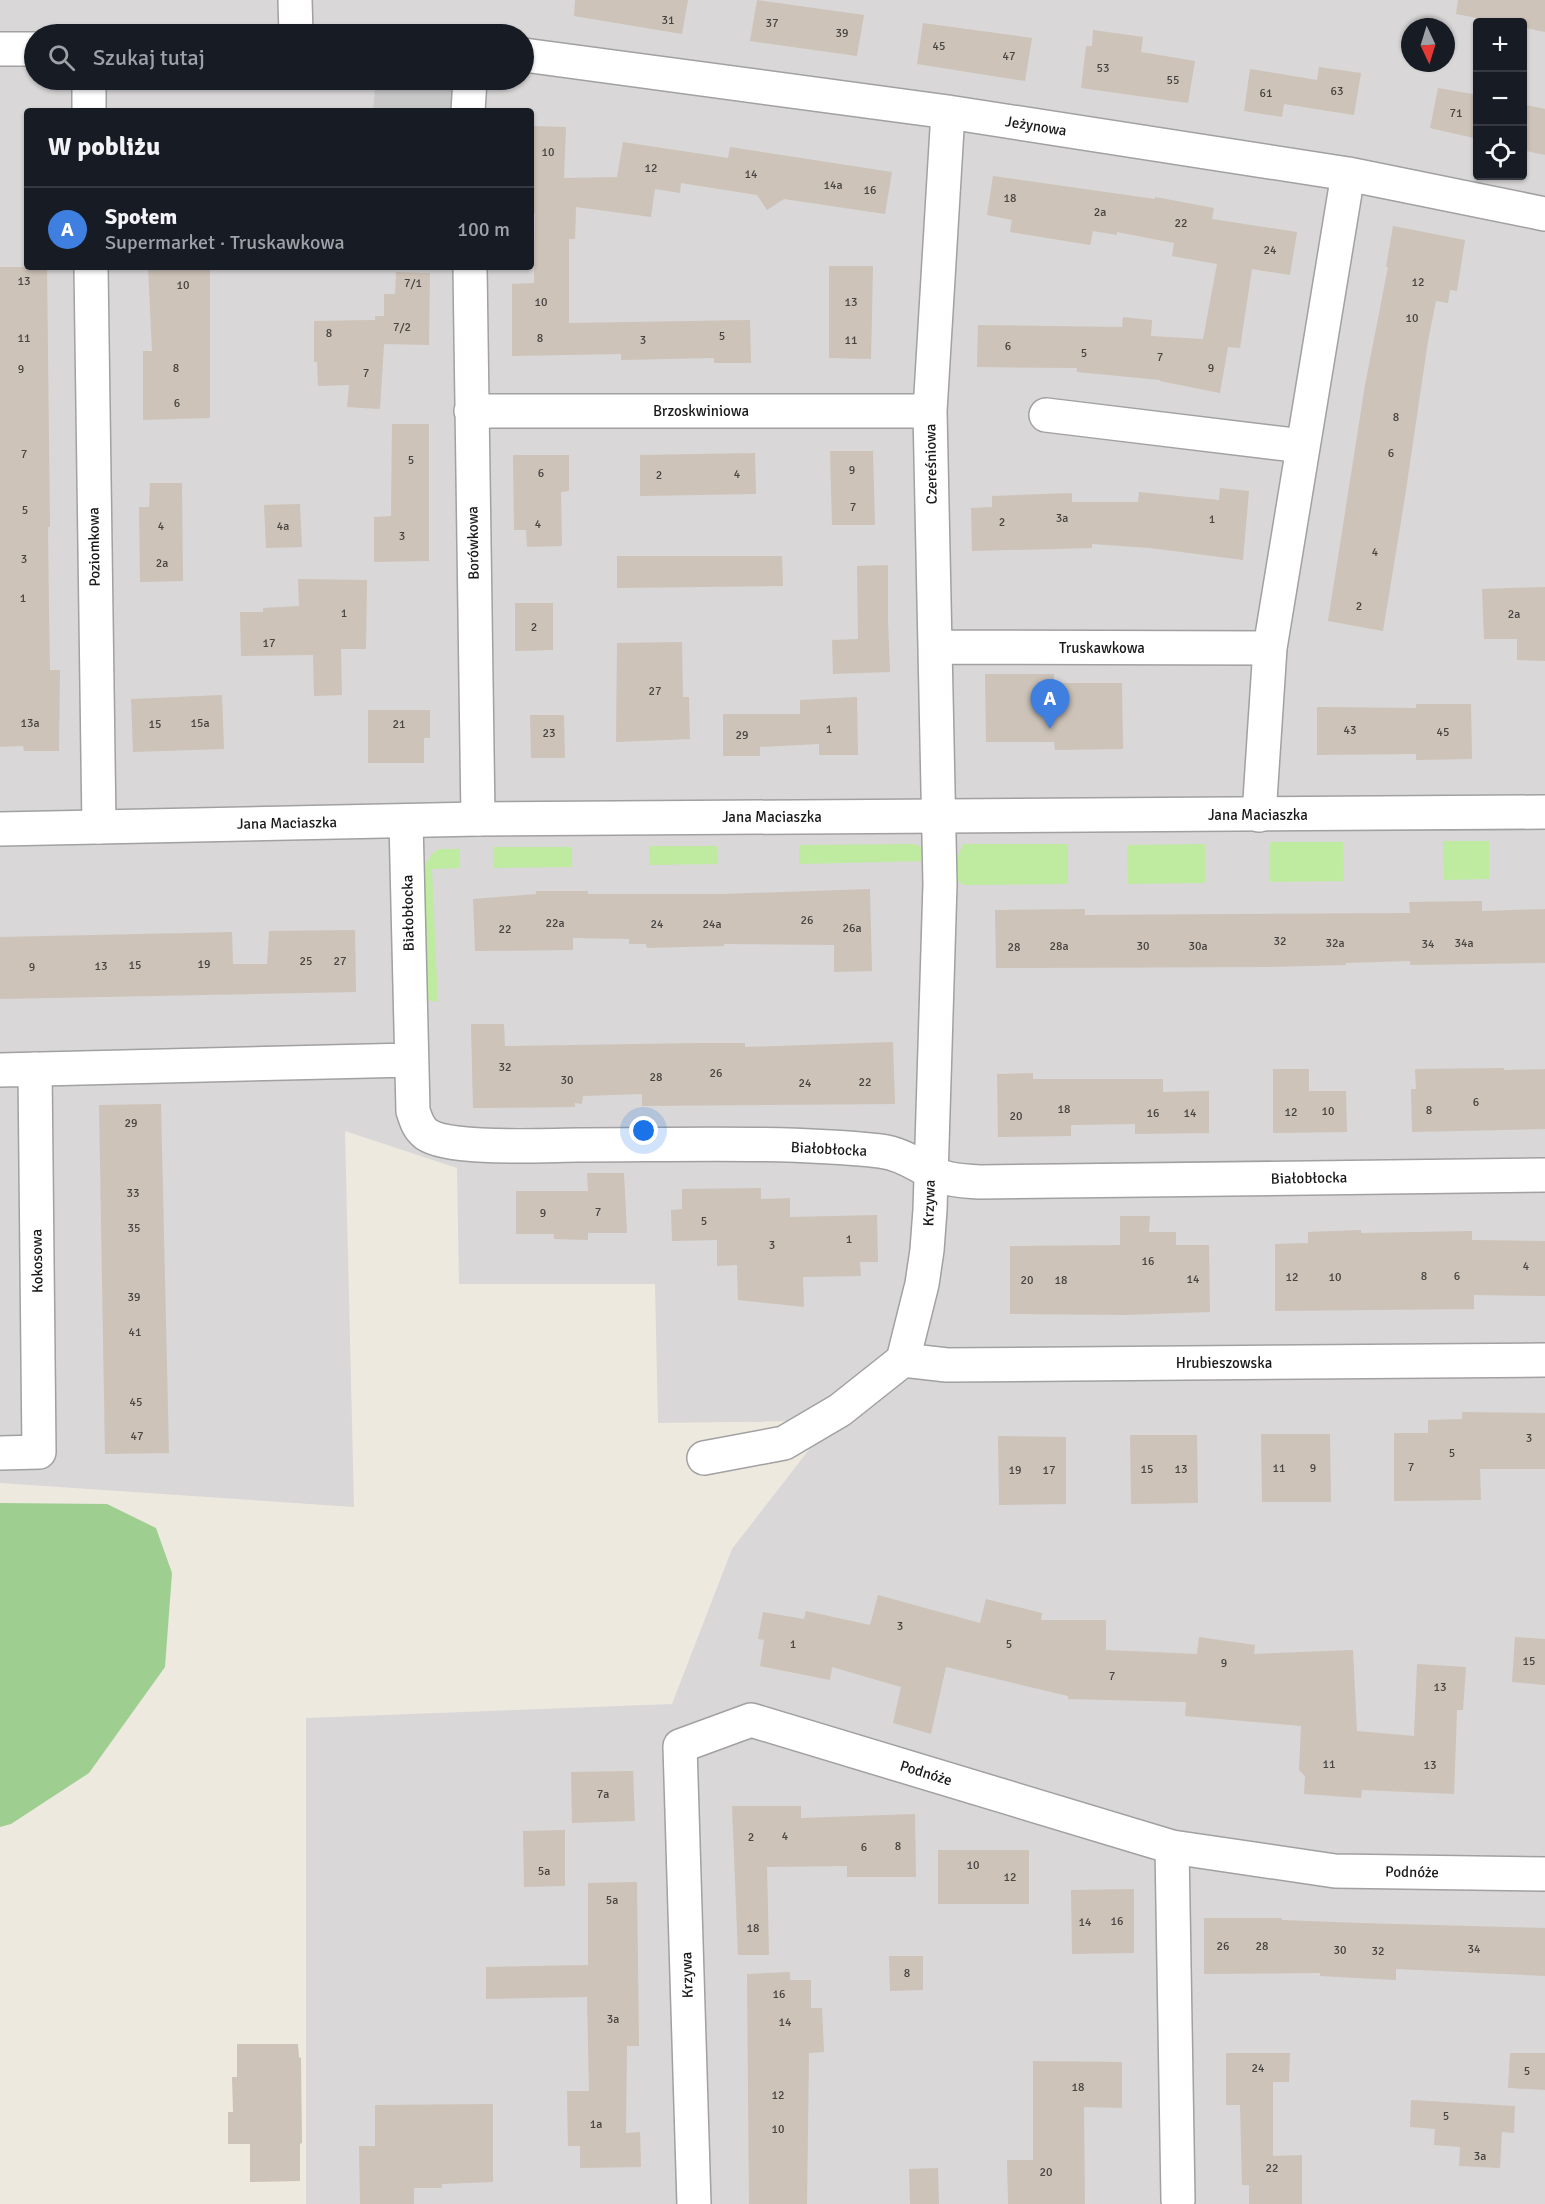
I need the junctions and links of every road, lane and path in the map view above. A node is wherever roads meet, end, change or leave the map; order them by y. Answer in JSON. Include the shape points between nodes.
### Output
{"nodes":[{"id":1,"x":295,"y":0,"type":"edge"},
{"id":2,"x":296,"y":24,"type":"edge"},
{"id":3,"x":0,"y":49,"type":"edge"},
{"id":4,"x":24,"y":49,"type":"edge"},
{"id":5,"x":534,"y":56,"type":"edge"},
{"id":6,"x":89,"y":90,"type":"edge"},
{"id":7,"x":469,"y":90,"type":"edge"},
{"id":8,"x":89,"y":108,"type":"edge"},
{"id":9,"x":468,"y":108,"type":"edge"},
{"id":10,"x":948,"y":112,"type":"junction"},
{"id":11,"x":1348,"y":174,"type":"junction"},
{"id":12,"x":1545,"y":214,"type":"edge"},
{"id":13,"x":91,"y":270,"type":"edge"},
{"id":14,"x":470,"y":270,"type":"edge"},
{"id":15,"x":471,"y":411,"type":"junction"},
{"id":16,"x":930,"y":411,"type":"junction"},
{"id":17,"x":1046,"y":415,"type":"dead end"},
{"id":18,"x":1303,"y":446,"type":"junction"},
{"id":19,"x":935,"y":647,"type":"junction"},
{"id":20,"x":1270,"y":648,"type":"junction"},
{"id":21,"x":1545,"y":812,"type":"edge"},
{"id":22,"x":1259,"y":815,"type":"junction"},
{"id":23,"x":937,"y":816,"type":"junction"},
{"id":24,"x":478,"y":819,"type":"junction"},
{"id":25,"x":406,"y":821,"type":"junction"},
{"id":26,"x":99,"y":826,"type":"junction"},
{"id":27,"x":0,"y":829,"type":"edge"},
{"id":28,"x":410,"y":1060,"type":"junction"},
{"id":29,"x":35,"y":1069,"type":"junction"},
{"id":30,"x":0,"y":1070,"type":"edge"},
{"id":31,"x":930,"y":1171,"type":"junction"},
{"id":32,"x":1545,"y":1175,"type":"edge"},
{"id":33,"x":903,"y":1360,"type":"junction"},
{"id":34,"x":1545,"y":1360,"type":"edge"},
{"id":35,"x":0,"y":1453,"type":"edge"},
{"id":36,"x":704,"y":1458,"type":"dead end"},
{"id":37,"x":680,"y":1746,"type":"joint"},
{"id":38,"x":1172,"y":1847,"type":"junction"},
{"id":39,"x":1545,"y":1874,"type":"edge"},
{"id":40,"x":1178,"y":2200,"type":"dead end"},
{"id":41,"x":694,"y":2204,"type":"edge"}],
"edges":[{"from":1,"to":2,"type":"street"},
{"from":3,"to":4,"type":"street"},
{"from":5,"to":10,"type":"street","name":"Jeżynowa"},
{"from":6,"to":8,"type":"street"},
{"from":7,"to":9,"type":"street"},
{"from":10,"to":11,"type":"street","name":"Jeżynowa"},
{"from":10,"to":16,"type":"street","name":"Czereśniowa"},
{"from":11,"to":12,"type":"street","name":"Jeżynowa"},
{"from":11,"to":18,"type":"street"},
{"from":13,"to":26,"type":"street","name":"Poziomkowa"},
{"from":14,"to":15,"type":"street","name":"Borówkowa"},
{"from":15,"to":16,"type":"street","name":"Brzoskwiniowa"},
{"from":15,"to":24,"type":"street","name":"Borówkowa"},
{"from":16,"to":19,"type":"street","name":"Czereśniowa"},
{"from":17,"to":18,"type":"street"},
{"from":18,"to":20,"type":"street"},
{"from":19,"to":20,"type":"street","name":"Truskawkowa"},
{"from":19,"to":23,"type":"street","name":"Czereśniowa"},
{"from":20,"to":22,"type":"street"},
{"from":21,"to":22,"type":"street","name":"Jana Maciaszka"},
{"from":22,"to":23,"type":"street","name":"Jana Maciaszka"},
{"from":23,"to":24,"type":"street","name":"Jana Maciaszka"},
{"from":23,"to":31,"type":"street","name":"Krzywa","via":[[940,885]]},
{"from":24,"to":25,"type":"street","name":"Jana Maciaszka"},
{"from":25,"to":26,"type":"street","name":"Jana Maciaszka"},
{"from":25,"to":28,"type":"street","name":"Białobłocka"},
{"from":26,"to":27,"type":"street","name":"Jana Maciaszka"},
{"from":28,"to":29,"type":"street"},
{"from":28,"to":31,"type":"street","name":"Białobłocka","via":[[417,1125],[438,1140],[492,1146],[881,1151],[900,1155]]},
{"from":29,"to":30,"type":"street"},
{"from":29,"to":35,"type":"street","name":"Kokosowa","via":[[39,1452]]},
{"from":31,"to":32,"type":"street","name":"Białobłocka","via":[[979,1182]]},
{"from":31,"to":33,"type":"street","name":"Krzywa","via":[[927,1250]]},
{"from":33,"to":34,"type":"street","name":"Hrubieszowska","via":[[947,1365]]},
{"from":33,"to":36,"type":"street","via":[[840,1410],[784,1443]]},
{"from":37,"to":38,"type":"street","name":"Podnóże","via":[[751,1720]]},
{"from":37,"to":41,"type":"street","name":"Krzywa"},
{"from":38,"to":39,"type":"street","name":"Podnóże","via":[[1335,1871]]},
{"from":38,"to":40,"type":"street"}]}
